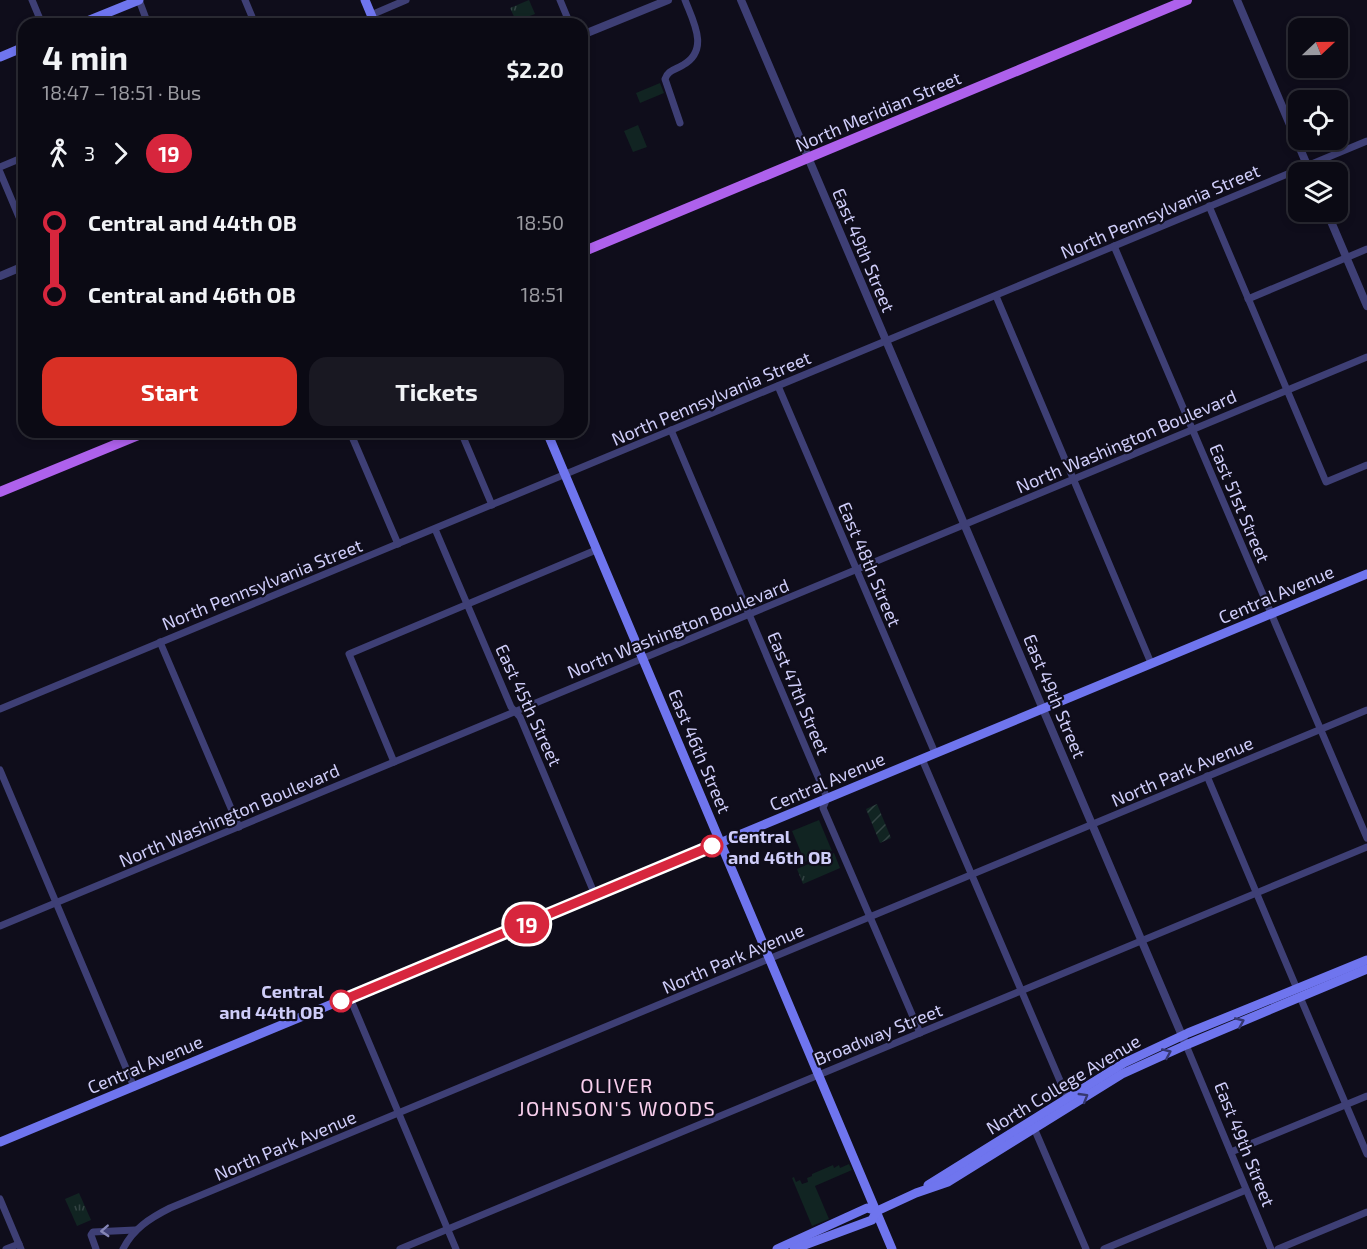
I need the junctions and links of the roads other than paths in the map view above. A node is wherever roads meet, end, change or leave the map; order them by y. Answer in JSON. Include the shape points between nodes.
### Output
{"nodes":[{"id":1,"x":32,"y":0,"type":"edge"},
{"id":2,"x":139,"y":0,"type":"edge"},
{"id":3,"x":245,"y":0,"type":"edge"},
{"id":4,"x":364,"y":0,"type":"edge"},
{"id":5,"x":406,"y":0,"type":"edge"},
{"id":6,"x":560,"y":0,"type":"edge"},
{"id":7,"x":668,"y":0,"type":"edge"},
{"id":8,"x":685,"y":0,"type":"edge"},
{"id":9,"x":741,"y":0,"type":"edge"},
{"id":10,"x":1187,"y":0,"type":"edge"},
{"id":11,"x":1237,"y":0,"type":"edge"},
{"id":12,"x":40,"y":18,"type":"edge"},
{"id":13,"x":95,"y":18,"type":"edge"},
{"id":14,"x":146,"y":18,"type":"edge"},
{"id":15,"x":252,"y":18,"type":"edge"},
{"id":16,"x":373,"y":18,"type":"edge"},
{"id":17,"x":375,"y":18,"type":"edge"},
{"id":18,"x":568,"y":18,"type":"edge"},
{"id":19,"x":588,"y":33,"type":"edge"},
{"id":20,"x":18,"y":50,"type":"edge"},
{"id":21,"x":0,"y":57,"type":"edge"},
{"id":22,"x":680,"y":123,"type":"dead end"},
{"id":23,"x":1367,"y":141,"type":"edge"},
{"id":24,"x":807,"y":158,"type":"junction"},
{"id":25,"x":18,"y":160,"type":"edge"},
{"id":26,"x":1306,"y":162,"type":"edge"},
{"id":27,"x":1324,"y":162,"type":"edge"},
{"id":28,"x":0,"y":167,"type":"edge"},
{"id":29,"x":0,"y":172,"type":"edge"},
{"id":30,"x":1288,"y":177,"type":"edge"},
{"id":31,"x":1209,"y":207,"type":"junction"},
{"id":32,"x":18,"y":216,"type":"edge"},
{"id":33,"x":1331,"y":222,"type":"edge"},
{"id":34,"x":1114,"y":246,"type":"junction"},
{"id":35,"x":588,"y":249,"type":"edge"},
{"id":36,"x":1367,"y":249,"type":"edge"},
{"id":37,"x":1347,"y":258,"type":"junction"},
{"id":38,"x":18,"y":268,"type":"edge"},
{"id":39,"x":0,"y":276,"type":"edge"},
{"id":40,"x":996,"y":296,"type":"junction"},
{"id":41,"x":1248,"y":299,"type":"junction"},
{"id":42,"x":1367,"y":306,"type":"edge"},
{"id":43,"x":886,"y":341,"type":"junction"},
{"id":44,"x":1367,"y":357,"type":"edge"},
{"id":45,"x":778,"y":386,"type":"junction"},
{"id":46,"x":1287,"y":390,"type":"junction"},
{"id":47,"x":671,"y":430,"type":"junction"},
{"id":48,"x":1192,"y":430,"type":"junction"},
{"id":49,"x":132,"y":438,"type":"edge"},
{"id":50,"x":353,"y":438,"type":"edge"},
{"id":51,"x":464,"y":438,"type":"edge"},
{"id":52,"x":550,"y":438,"type":"edge"},
{"id":53,"x":1367,"y":465,"type":"edge"},
{"id":54,"x":565,"y":475,"type":"junction"},
{"id":55,"x":1074,"y":479,"type":"junction"},
{"id":56,"x":0,"y":492,"type":"edge"},
{"id":57,"x":492,"y":505,"type":"junction"},
{"id":58,"x":964,"y":525,"type":"junction"},
{"id":59,"x":435,"y":529,"type":"junction"},
{"id":60,"x":398,"y":544,"type":"junction"},
{"id":61,"x":596,"y":550,"type":"junction"},
{"id":62,"x":856,"y":570,"type":"junction"},
{"id":63,"x":1367,"y":574,"type":"edge"},
{"id":64,"x":467,"y":604,"type":"junction"},
{"id":65,"x":750,"y":614,"type":"junction"},
{"id":66,"x":1272,"y":614,"type":"junction"},
{"id":67,"x":160,"y":642,"type":"junction"},
{"id":68,"x":643,"y":659,"type":"junction"},
{"id":69,"x":1151,"y":663,"type":"junction"},
{"id":70,"x":1042,"y":708,"type":"junction"},
{"id":71,"x":0,"y":709,"type":"edge"},
{"id":72,"x":1367,"y":710,"type":"edge"},
{"id":73,"x":514,"y":711,"type":"junction"},
{"id":74,"x":1321,"y":729,"type":"junction"},
{"id":75,"x":935,"y":753,"type":"junction"},
{"id":76,"x":922,"y":759,"type":"junction"},
{"id":77,"x":394,"y":762,"type":"junction"},
{"id":78,"x":0,"y":770,"type":"edge"},
{"id":79,"x":1207,"y":776,"type":"junction"},
{"id":80,"x":827,"y":798,"type":"junction"},
{"id":81,"x":1093,"y":824,"type":"junction"},
{"id":82,"x":239,"y":827,"type":"junction"},
{"id":83,"x":1367,"y":838,"type":"edge"},
{"id":84,"x":721,"y":843,"type":"junction"},
{"id":85,"x":1367,"y":847,"type":"edge"},
{"id":86,"x":972,"y":875,"type":"junction"},
{"id":87,"x":1257,"y":893,"type":"junction"},
{"id":88,"x":595,"y":895,"type":"junction"},
{"id":89,"x":56,"y":903,"type":"junction"},
{"id":90,"x":870,"y":917,"type":"junction"},
{"id":91,"x":0,"y":926,"type":"edge"},
{"id":92,"x":1142,"y":941,"type":"junction"},
{"id":93,"x":770,"y":959,"type":"junction"},
{"id":94,"x":1367,"y":960,"type":"edge"},
{"id":95,"x":1367,"y":969,"type":"edge"},
{"id":96,"x":1022,"y":991,"type":"junction"},
{"id":97,"x":1299,"y":993,"type":"junction"},
{"id":98,"x":350,"y":998,"type":"junction"},
{"id":99,"x":920,"y":1033,"type":"junction"},
{"id":100,"x":1185,"y":1040,"type":"junction"},
{"id":101,"x":819,"y":1074,"type":"junction"},
{"id":102,"x":134,"y":1087,"type":"junction"},
{"id":103,"x":1367,"y":1096,"type":"edge"},
{"id":104,"x":1067,"y":1097,"type":"junction"},
{"id":105,"x":1346,"y":1105,"type":"junction"},
{"id":106,"x":399,"y":1113,"type":"junction"},
{"id":107,"x":1034,"y":1128,"type":"junction"},
{"id":108,"x":0,"y":1142,"type":"edge"},
{"id":109,"x":1231,"y":1152,"type":"junction"},
{"id":110,"x":1367,"y":1154,"type":"edge"},
{"id":111,"x":1246,"y":1190,"type":"junction"},
{"id":112,"x":916,"y":1193,"type":"junction"},
{"id":113,"x":0,"y":1200,"type":"edge"},
{"id":114,"x":877,"y":1211,"type":"junction"},
{"id":115,"x":1367,"y":1212,"type":"edge"},
{"id":116,"x":448,"y":1229,"type":"junction"},
{"id":117,"x":135,"y":1230,"type":"junction"},
{"id":118,"x":20,"y":1246,"type":"edge"},
{"id":119,"x":6,"y":1249,"type":"edge"},
{"id":120,"x":96,"y":1249,"type":"edge"},
{"id":121,"x":123,"y":1249,"type":"edge"},
{"id":122,"x":400,"y":1249,"type":"edge"},
{"id":123,"x":456,"y":1249,"type":"edge"},
{"id":124,"x":777,"y":1249,"type":"edge"},
{"id":125,"x":794,"y":1249,"type":"edge"},
{"id":126,"x":892,"y":1249,"type":"edge"},
{"id":127,"x":1086,"y":1249,"type":"edge"},
{"id":128,"x":1104,"y":1249,"type":"edge"},
{"id":129,"x":1271,"y":1249,"type":"edge"},
{"id":130,"x":1278,"y":1249,"type":"edge"}],
"edges":[{"from":1,"to":12,"type":"street"},
{"from":2,"to":13,"type":"main road"},
{"from":2,"to":14,"type":"street"},
{"from":3,"to":15,"type":"street"},
{"from":4,"to":16,"type":"main road"},
{"from":5,"to":17,"type":"street"},
{"from":6,"to":18,"type":"street"},
{"from":7,"to":19,"type":"street"},
{"from":8,"to":22,"type":"street","via":[[699,43],[691,59],[668,72],[664,79]]},
{"from":9,"to":24,"type":"street","name":"East 49th Street"},
{"from":10,"to":24,"type":"main road","name":"North Meridian Street"},
{"from":11,"to":26,"type":"street"},
{"from":20,"to":21,"type":"main road"},
{"from":23,"to":27,"type":"street","name":"North Pennsylvania Street"},
{"from":24,"to":35,"type":"main road","name":"North Meridian Street"},
{"from":24,"to":43,"type":"street","name":"East 49th Street"},
{"from":25,"to":28,"type":"street"},
{"from":29,"to":32,"type":"street"},
{"from":30,"to":31,"type":"street","name":"North Pennsylvania Street"},
{"from":31,"to":34,"type":"street","name":"North Pennsylvania Street"},
{"from":31,"to":41,"type":"street"},
{"from":33,"to":37,"type":"street"},
{"from":34,"to":40,"type":"street","name":"North Pennsylvania Street"},
{"from":34,"to":48,"type":"street","name":"East 51st Street"},
{"from":36,"to":37,"type":"street"},
{"from":37,"to":41,"type":"street"},
{"from":37,"to":42,"type":"street"},
{"from":38,"to":39,"type":"street"},
{"from":40,"to":43,"type":"street","name":"North Pennsylvania Street"},
{"from":40,"to":55,"type":"street"},
{"from":41,"to":46,"type":"street"},
{"from":43,"to":45,"type":"street","name":"North Pennsylvania Street"},
{"from":43,"to":58,"type":"street","name":"East 49th Street"},
{"from":44,"to":46,"type":"street","name":"North Washington Boulevard"},
{"from":45,"to":47,"type":"street","name":"North Pennsylvania Street"},
{"from":45,"to":62,"type":"street","name":"East 48th Street"},
{"from":46,"to":48,"type":"street","name":"North Washington Boulevard"},
{"from":46,"to":53,"type":"street","via":[[1326,482]]},
{"from":47,"to":54,"type":"street","name":"North Pennsylvania Street"},
{"from":47,"to":65,"type":"street","name":"East 47th Street"},
{"from":48,"to":55,"type":"street","name":"North Washington Boulevard"},
{"from":48,"to":66,"type":"street","name":"East 51st Street"},
{"from":49,"to":56,"type":"main road"},
{"from":50,"to":60,"type":"street"},
{"from":51,"to":57,"type":"street"},
{"from":52,"to":54,"type":"main road","name":"East 46th Street"},
{"from":54,"to":57,"type":"street","name":"North Pennsylvania Street"},
{"from":54,"to":61,"type":"main road","name":"East 46th Street"},
{"from":55,"to":58,"type":"street","name":"North Washington Boulevard"},
{"from":55,"to":69,"type":"street"},
{"from":57,"to":59,"type":"street","name":"North Pennsylvania Street"},
{"from":58,"to":62,"type":"street","name":"North Washington Boulevard"},
{"from":58,"to":70,"type":"street","name":"East 49th Street"},
{"from":59,"to":60,"type":"street","name":"North Pennsylvania Street"},
{"from":59,"to":64,"type":"street","name":"East 45th Street"},
{"from":60,"to":67,"type":"street","name":"North Pennsylvania Street"},
{"from":61,"to":64,"type":"street"},
{"from":61,"to":68,"type":"main road","name":"East 46th Street"},
{"from":62,"to":65,"type":"street","name":"North Washington Boulevard"},
{"from":62,"to":75,"type":"street","name":"East 48th Street"},
{"from":63,"to":66,"type":"main road","name":"Central Avenue"},
{"from":64,"to":73,"type":"street","name":"East 45th Street"},
{"from":64,"to":77,"type":"street","via":[[349,654]]},
{"from":65,"to":68,"type":"street","name":"North Washington Boulevard"},
{"from":65,"to":80,"type":"street","name":"East 47th Street"},
{"from":66,"to":69,"type":"main road","name":"Central Avenue"},
{"from":66,"to":74,"type":"street","name":"East 51st Street"},
{"from":67,"to":71,"type":"street","name":"North Pennsylvania Street"},
{"from":67,"to":82,"type":"street"},
{"from":68,"to":73,"type":"street","name":"North Washington Boulevard"},
{"from":68,"to":84,"type":"main road","name":"East 46th Street"},
{"from":69,"to":70,"type":"main road","name":"Central Avenue"},
{"from":70,"to":75,"type":"main road","name":"Central Avenue"},
{"from":70,"to":81,"type":"street","name":"East 49th Street"},
{"from":72,"to":74,"type":"street","name":"North Park Avenue"},
{"from":73,"to":77,"type":"street","name":"North Washington Boulevard"},
{"from":73,"to":88,"type":"street","name":"East 45th Street","via":[[520,717]]},
{"from":74,"to":79,"type":"street","name":"North Park Avenue"},
{"from":74,"to":83,"type":"street","name":"East 51st Street"},
{"from":75,"to":76,"type":"main road","name":"Central Avenue"},
{"from":76,"to":80,"type":"main road","name":"Central Avenue"},
{"from":76,"to":86,"type":"street"},
{"from":77,"to":82,"type":"street","name":"North Washington Boulevard"},
{"from":78,"to":89,"type":"street"},
{"from":79,"to":81,"type":"street","name":"North Park Avenue"},
{"from":79,"to":87,"type":"street"},
{"from":80,"to":84,"type":"main road","name":"Central Avenue"},
{"from":80,"to":90,"type":"street","name":"East 47th Street","via":[[823,808]]},
{"from":81,"to":86,"type":"street","name":"North Park Avenue"},
{"from":81,"to":92,"type":"street","name":"East 49th Street"},
{"from":82,"to":89,"type":"street","name":"North Washington Boulevard"},
{"from":84,"to":88,"type":"main road","name":"Central Avenue"},
{"from":84,"to":93,"type":"main road","name":"East 46th Street"},
{"from":85,"to":87,"type":"street","name":"Broadway Street"},
{"from":86,"to":90,"type":"street","name":"North Park Avenue"},
{"from":86,"to":96,"type":"street"},
{"from":87,"to":92,"type":"street","name":"Broadway Street"},
{"from":87,"to":97,"type":"street"},
{"from":88,"to":98,"type":"main road","name":"Central Avenue"},
{"from":89,"to":91,"type":"street","name":"North Washington Boulevard"},
{"from":89,"to":102,"type":"street"},
{"from":90,"to":93,"type":"street","name":"North Park Avenue"},
{"from":90,"to":99,"type":"street","name":"East 47th Street"},
{"from":92,"to":96,"type":"street","name":"Broadway Street"},
{"from":92,"to":100,"type":"street","name":"East 49th Street"},
{"from":93,"to":101,"type":"main road","name":"East 46th Street"},
{"from":93,"to":106,"type":"street","name":"North Park Avenue"},
{"from":94,"to":97,"type":"main road","name":"North College Avenue"},
{"from":95,"to":97,"type":"main road","name":"North College Avenue"},
{"from":96,"to":99,"type":"street","name":"Broadway Street"},
{"from":96,"to":104,"type":"street"},
{"from":97,"to":100,"type":"main road","name":"North College Avenue"},
{"from":97,"to":105,"type":"street"},
{"from":98,"to":102,"type":"main road","name":"Central Avenue"},
{"from":98,"to":106,"type":"street"},
{"from":99,"to":101,"type":"street","name":"Broadway Street"},
{"from":100,"to":104,"type":"main road","name":"North College Avenue","via":[[1124,1063]]},
{"from":107,"to":100,"type":"main road","name":"North College Avenue","one_way":true},
{"from":100,"to":109,"type":"street","name":"East 49th Street"},
{"from":101,"to":114,"type":"main road","name":"East 46th Street"},
{"from":101,"to":116,"type":"street","name":"Broadway Street"},
{"from":102,"to":108,"type":"main road","name":"Central Avenue"},
{"from":103,"to":105,"type":"street"},
{"from":104,"to":112,"type":"main road","name":"North College Avenue"},
{"from":105,"to":109,"type":"street"},
{"from":105,"to":110,"type":"street"},
{"from":106,"to":116,"type":"street"},
{"from":106,"to":117,"type":"street","name":"North Park Avenue","via":[[170,1208]]},
{"from":107,"to":112,"type":"main road","name":"North College Avenue","via":[[948,1182]]},
{"from":107,"to":127,"type":"street"},
{"from":109,"to":111,"type":"street","name":"East 49th Street"},
{"from":111,"to":128,"type":"street"},
{"from":111,"to":129,"type":"street","name":"East 49th Street"},
{"from":112,"to":114,"type":"main road","name":"North College Avenue"},
{"from":113,"to":118,"type":"street"},
{"from":114,"to":124,"type":"main road","name":"North College Avenue","via":[[867,1208]]},
{"from":114,"to":125,"type":"main road","name":"North College Avenue","via":[[872,1220]]},
{"from":114,"to":126,"type":"main road","name":"East 46th Street"},
{"from":115,"to":130,"type":"street"},
{"from":116,"to":122,"type":"street","name":"Broadway Street"},
{"from":116,"to":123,"type":"street"},
{"from":117,"to":120,"type":"street","one_way":true,"via":[[93,1232]]},
{"from":117,"to":121,"type":"street","name":"North Park Avenue"},
{"from":118,"to":119,"type":"street"}]}
